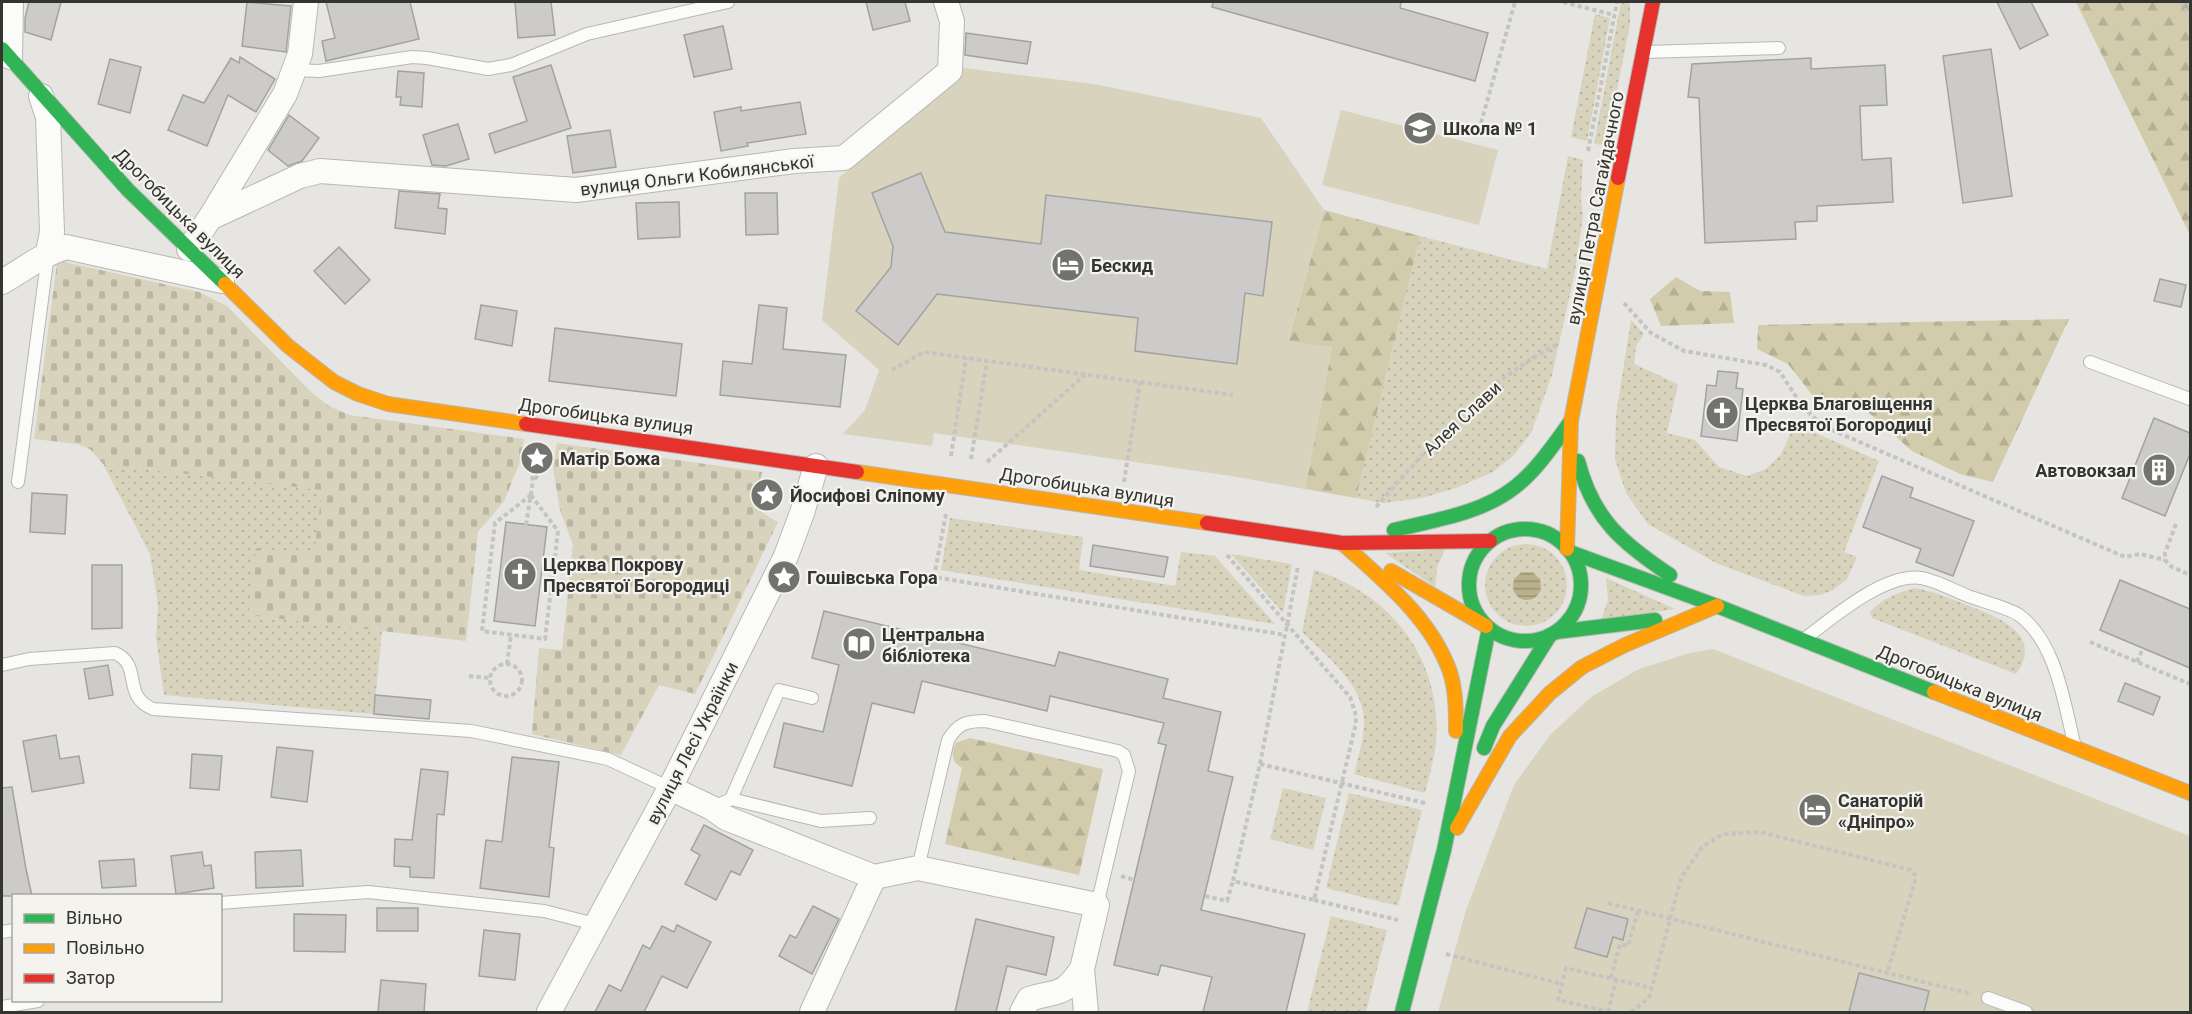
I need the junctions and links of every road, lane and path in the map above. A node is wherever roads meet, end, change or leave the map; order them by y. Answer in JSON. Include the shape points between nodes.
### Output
{"nodes":[{"id":1,"x":11,"y":2,"type":"edge"},
{"id":2,"x":306,"y":2,"type":"edge"},
{"id":3,"x":728,"y":2,"type":"edge"},
{"id":4,"x":946,"y":2,"type":"edge"},
{"id":5,"x":1515,"y":2,"type":"edge"},
{"id":6,"x":1563,"y":2,"type":"edge"},
{"id":7,"x":1617,"y":2,"type":"edge"},
{"id":8,"x":1653,"y":2,"type":"edge"},
{"id":9,"x":2181,"y":2,"type":"edge"},
{"id":10,"x":1614,"y":15,"type":"junction"},
{"id":11,"x":2190,"y":17,"type":"edge"},
{"id":12,"x":1779,"y":48,"type":"dead end"},
{"id":13,"x":1645,"y":52,"type":"junction"},
{"id":14,"x":6,"y":53,"type":"edge"},
{"id":15,"x":295,"y":70,"type":"junction"},
{"id":16,"x":38,"y":88,"type":"junction"},
{"id":17,"x":1481,"y":123,"type":"dead end"},
{"id":18,"x":1588,"y":151,"type":"dead end"},
{"id":19,"x":210,"y":218,"type":"junction"},
{"id":20,"x":189,"y":249,"type":"junction"},
{"id":21,"x":48,"y":252,"type":"junction"},
{"id":22,"x":222,"y":281,"type":"junction"},
{"id":23,"x":2,"y":282,"type":"edge"},
{"id":24,"x":1618,"y":295,"type":"dead end"},
{"id":25,"x":1558,"y":344,"type":"dead end"},
{"id":26,"x":966,"y":358,"type":"junction"},
{"id":27,"x":987,"y":361,"type":"junction"},
{"id":28,"x":2090,"y":362,"type":"dead end"},
{"id":29,"x":892,"y":370,"type":"dead end"},
{"id":30,"x":1086,"y":375,"type":"junction"},
{"id":31,"x":1140,"y":382,"type":"junction"},
{"id":32,"x":1233,"y":395,"type":"dead end"},
{"id":33,"x":2190,"y":399,"type":"edge"},
{"id":34,"x":1571,"y":421,"type":"junction"},
{"id":35,"x":951,"y":456,"type":"dead end"},
{"id":36,"x":971,"y":459,"type":"dead end"},
{"id":37,"x":987,"y":462,"type":"dead end"},
{"id":38,"x":529,"y":463,"type":"dead end"},
{"id":39,"x":547,"y":465,"type":"dead end"},
{"id":40,"x":816,"y":466,"type":"junction"},
{"id":41,"x":533,"y":481,"type":"junction"},
{"id":42,"x":18,"y":482,"type":"dead end"},
{"id":43,"x":1124,"y":482,"type":"dead end"},
{"id":44,"x":1530,"y":492,"type":"dead end"},
{"id":45,"x":531,"y":495,"type":"junction"},
{"id":46,"x":947,"y":511,"type":"dead end"},
{"id":47,"x":1371,"y":513,"type":"dead end"},
{"id":48,"x":1513,"y":517,"type":"dead end"},
{"id":49,"x":2176,"y":524,"type":"dead end"},
{"id":50,"x":526,"y":525,"type":"dead end"},
{"id":51,"x":1496,"y":538,"type":"junction"},
{"id":52,"x":1342,"y":543,"type":"junction"},
{"id":53,"x":1222,"y":549,"type":"dead end"},
{"id":54,"x":1568,"y":550,"type":"junction"},
{"id":55,"x":1299,"y":560,"type":"dead end"},
{"id":56,"x":2165,"y":560,"type":"junction"},
{"id":57,"x":2190,"y":575,"type":"edge"},
{"id":58,"x":1717,"y":606,"type":"junction"},
{"id":59,"x":1287,"y":626,"type":"junction"},
{"id":60,"x":1487,"y":627,"type":"junction"},
{"id":61,"x":1553,"y":634,"type":"junction"},
{"id":62,"x":511,"y":635,"type":"junction"},
{"id":63,"x":1285,"y":635,"type":"junction"},
{"id":64,"x":1804,"y":640,"type":"junction"},
{"id":65,"x":2090,"y":642,"type":"dead end"},
{"id":66,"x":2143,"y":648,"type":"dead end"},
{"id":67,"x":2137,"y":662,"type":"junction"},
{"id":68,"x":507,"y":664,"type":"junction"},
{"id":69,"x":2,"y":665,"type":"edge"},
{"id":70,"x":468,"y":676,"type":"dead end"},
{"id":71,"x":490,"y":678,"type":"junction"},
{"id":72,"x":2190,"y":684,"type":"edge"},
{"id":73,"x":812,"y":698,"type":"dead end"},
{"id":74,"x":2074,"y":747,"type":"junction"},
{"id":75,"x":1260,"y":764,"type":"junction"},
{"id":76,"x":1342,"y":783,"type":"junction"},
{"id":77,"x":670,"y":788,"type":"junction"},
{"id":78,"x":2190,"y":793,"type":"edge"},
{"id":79,"x":721,"y":804,"type":"junction"},
{"id":80,"x":1431,"y":804,"type":"dead end"},
{"id":81,"x":870,"y":818,"type":"dead end"},
{"id":82,"x":1444,"y":850,"type":"junction"},
{"id":83,"x":918,"y":868,"type":"junction"},
{"id":84,"x":874,"y":877,"type":"junction"},
{"id":85,"x":1233,"y":881,"type":"junction"},
{"id":86,"x":1205,"y":896,"type":"dead end"},
{"id":87,"x":1314,"y":900,"type":"junction"},
{"id":88,"x":222,"y":903,"type":"edge"},
{"id":89,"x":1608,"y":903,"type":"dead end"},
{"id":90,"x":1097,"y":905,"type":"junction"},
{"id":91,"x":1638,"y":911,"type":"junction"},
{"id":92,"x":1670,"y":919,"type":"junction"},
{"id":93,"x":1401,"y":921,"type":"dead end"},
{"id":94,"x":596,"y":924,"type":"junction"},
{"id":95,"x":1439,"y":952,"type":"dead end"},
{"id":96,"x":1082,"y":969,"type":"junction"},
{"id":97,"x":1887,"y":973,"type":"junction"},
{"id":98,"x":1611,"y":978,"type":"junction"},
{"id":99,"x":1616,"y":980,"type":"junction"},
{"id":100,"x":1562,"y":984,"type":"junction"},
{"id":101,"x":1652,"y":988,"type":"junction"},
{"id":102,"x":1988,"y":998,"type":"joint"},
{"id":103,"x":32,"y":1002,"type":"edge"},
{"id":104,"x":2,"y":1007,"type":"edge"},
{"id":105,"x":549,"y":1012,"type":"edge"},
{"id":106,"x":812,"y":1012,"type":"edge"},
{"id":107,"x":1022,"y":1012,"type":"edge"},
{"id":108,"x":1086,"y":1012,"type":"edge"},
{"id":109,"x":1402,"y":1012,"type":"edge"},
{"id":110,"x":1609,"y":1012,"type":"edge"},
{"id":111,"x":1631,"y":1012,"type":"edge"},
{"id":112,"x":2026,"y":1012,"type":"edge"}],
"edges":[{"from":1,"to":14,"type":"street"},
{"from":2,"to":15,"type":"street"},
{"from":3,"to":15,"type":"lane","via":[[587,33],[511,65],[488,69],[412,57],[332,69]]},
{"from":4,"to":19,"type":"street","name":"вулиця Ольги Кобилянської","via":[[952,21],[950,71],[844,158],[576,190],[321,171],[300,176]]},
{"from":5,"to":17,"type":"path"},
{"from":6,"to":10,"type":"path"},
{"from":7,"to":10,"type":"path"},
{"from":8,"to":13,"type":"street","name":"вулиця Петра Сагайдачного"},
{"from":9,"to":11,"type":"path"},
{"from":10,"to":18,"type":"path"},
{"from":12,"to":13,"type":"lane"},
{"from":13,"to":34,"type":"street","name":"вулиця Петра Сагайдачного"},
{"from":14,"to":16,"type":"street","name":"Дрогобицька вулиця"},
{"from":15,"to":19,"type":"street","via":[[285,94]]},
{"from":16,"to":20,"type":"street","name":"Дрогобицька вулиця","via":[[128,190]]},
{"from":16,"to":21,"type":"street","via":[[48,117],[52,232]]},
{"from":19,"to":20,"type":"street"},
{"from":20,"to":22,"type":"street","name":"Дрогобицька вулиця"},
{"from":21,"to":22,"type":"street","via":[[66,247]]},
{"from":21,"to":23,"type":"street"},
{"from":21,"to":42,"type":"lane"},
{"from":22,"to":40,"type":"street","name":"Дрогобицька вулиця","via":[[288,346],[334,382],[388,404]]},
{"from":24,"to":56,"type":"path","via":[[1652,333],[1684,351],[1766,365],[1780,372],[1800,404],[1832,430],[2125,557],[2140,554]]},
{"from":25,"to":47,"type":"path","name":"Алея Слави","via":[[1517,368],[1465,411]]},
{"from":26,"to":27,"type":"path"},
{"from":26,"to":29,"type":"path","via":[[924,352]]},
{"from":26,"to":35,"type":"path"},
{"from":27,"to":30,"type":"path"},
{"from":27,"to":36,"type":"path"},
{"from":28,"to":33,"type":"lane"},
{"from":30,"to":31,"type":"path"},
{"from":30,"to":37,"type":"path"},
{"from":31,"to":32,"type":"path"},
{"from":31,"to":43,"type":"path"},
{"from":34,"to":44,"type":"street"},
{"from":34,"to":52,"type":"street","via":[[1538,464],[1509,492],[1446,516]]},
{"from":34,"to":54,"type":"street"},
{"from":34,"to":58,"type":"street","via":[[1579,465],[1592,504],[1609,527],[1637,554]]},
{"from":38,"to":41,"type":"path"},
{"from":39,"to":41,"type":"path"},
{"from":40,"to":52,"type":"street","name":"Дрогобицька вулиця"},
{"from":40,"to":77,"type":"street","name":"вулиця Лесі Українки","via":[[786,556]]},
{"from":41,"to":45,"type":"path"},
{"from":45,"to":50,"type":"path"},
{"from":45,"to":62,"type":"path","via":[[495,523],[482,632]]},
{"from":45,"to":62,"type":"path","via":[[558,531],[545,639]]},
{"from":46,"to":63,"type":"path","via":[[934,577]]},
{"from":48,"to":51,"type":"street"},
{"from":49,"to":56,"type":"path"},
{"from":51,"to":52,"type":"street"},
{"from":51,"to":54,"type":"street","via":[[1530,529],[1557,539]]},
{"from":51,"to":60,"type":"street","via":[[1477,555],[1470,573],[1470,599]]},
{"from":52,"to":60,"type":"street"},
{"from":52,"to":82,"type":"street","via":[[1412,608],[1430,630],[1446,662],[1456,725]]},
{"from":53,"to":59,"type":"path"},
{"from":54,"to":58,"type":"street"},
{"from":54,"to":61,"type":"street","via":[[1578,568],[1578,604],[1569,620]]},
{"from":55,"to":59,"type":"path"},
{"from":56,"to":57,"type":"path"},
{"from":58,"to":61,"type":"street","via":[[1683,616]]},
{"from":58,"to":64,"type":"street","name":"Дрогобицька вулиця"},
{"from":58,"to":82,"type":"street","via":[[1582,667],[1550,693],[1510,736]]},
{"from":59,"to":63,"type":"path"},
{"from":59,"to":76,"type":"path","via":[[1350,697],[1355,711],[1356,723]]},
{"from":60,"to":61,"type":"street","via":[[1518,641]]},
{"from":60,"to":82,"type":"street"},
{"from":61,"to":82,"type":"street","via":[[1493,726]]},
{"from":62,"to":68,"type":"path"},
{"from":63,"to":75,"type":"path"},
{"from":64,"to":74,"type":"street","name":"Дрогобицька вулиця"},
{"from":64,"to":74,"type":"lane","via":[[1859,598],[1902,580],[1921,578],[2019,615],[2048,652],[2060,683]]},
{"from":65,"to":67,"type":"path"},
{"from":66,"to":67,"type":"path"},
{"from":67,"to":72,"type":"path"},
{"from":68,"to":71,"type":"path","via":[[496,667]]},
{"from":68,"to":71,"type":"path","via":[[520,672],[517,691],[507,696],[498,694]]},
{"from":69,"to":77,"type":"lane","via":[[29,659],[115,653],[123,656],[131,668],[134,691],[142,704],[153,709],[471,731],[608,759]]},
{"from":70,"to":71,"type":"path"},
{"from":73,"to":79,"type":"lane","via":[[779,690]]},
{"from":74,"to":78,"type":"street","name":"Дрогобицька вулиця"},
{"from":75,"to":76,"type":"path"},
{"from":75,"to":85,"type":"path"},
{"from":76,"to":80,"type":"path"},
{"from":76,"to":87,"type":"path"},
{"from":77,"to":79,"type":"street"},
{"from":77,"to":94,"type":"street","name":"вулиця Лесі Українки"},
{"from":79,"to":81,"type":"lane","via":[[821,821]]},
{"from":79,"to":84,"type":"street","via":[[726,818]]},
{"from":82,"to":109,"type":"street"},
{"from":83,"to":84,"type":"street"},
{"from":83,"to":90,"type":"street"},
{"from":83,"to":90,"type":"lane","via":[[948,740],[954,729],[969,721],[985,721],[1124,755],[1129,771]]},
{"from":84,"to":106,"type":"street"},
{"from":85,"to":86,"type":"path","via":[[1227,901]]},
{"from":85,"to":87,"type":"path"},
{"from":87,"to":93,"type":"path"},
{"from":88,"to":94,"type":"lane","via":[[368,892],[544,911]]},
{"from":89,"to":91,"type":"path"},
{"from":90,"to":96,"type":"street"},
{"from":91,"to":92,"type":"path"},
{"from":91,"to":98,"type":"path","via":[[1628,946],[1620,944]]},
{"from":92,"to":97,"type":"path"},
{"from":92,"to":97,"type":"path","via":[[1681,878],[1702,847],[1723,834],[1770,834],[1911,870],[1916,875]]},
{"from":92,"to":101,"type":"path"},
{"from":94,"to":105,"type":"street","name":"вулиця Лесі Українки"},
{"from":95,"to":100,"type":"path"},
{"from":96,"to":107,"type":"street","via":[[1061,992],[1029,999]]},
{"from":96,"to":108,"type":"street"},
{"from":97,"to":102,"type":"path"},
{"from":98,"to":99,"type":"path"},
{"from":98,"to":100,"type":"path","via":[[1566,968]]},
{"from":99,"to":101,"type":"path"},
{"from":99,"to":110,"type":"path"},
{"from":100,"to":110,"type":"path","via":[[1558,999]]},
{"from":101,"to":111,"type":"path","via":[[1649,998]]},
{"from":102,"to":112,"type":"lane"},
{"from":103,"to":104,"type":"lane"}]}
